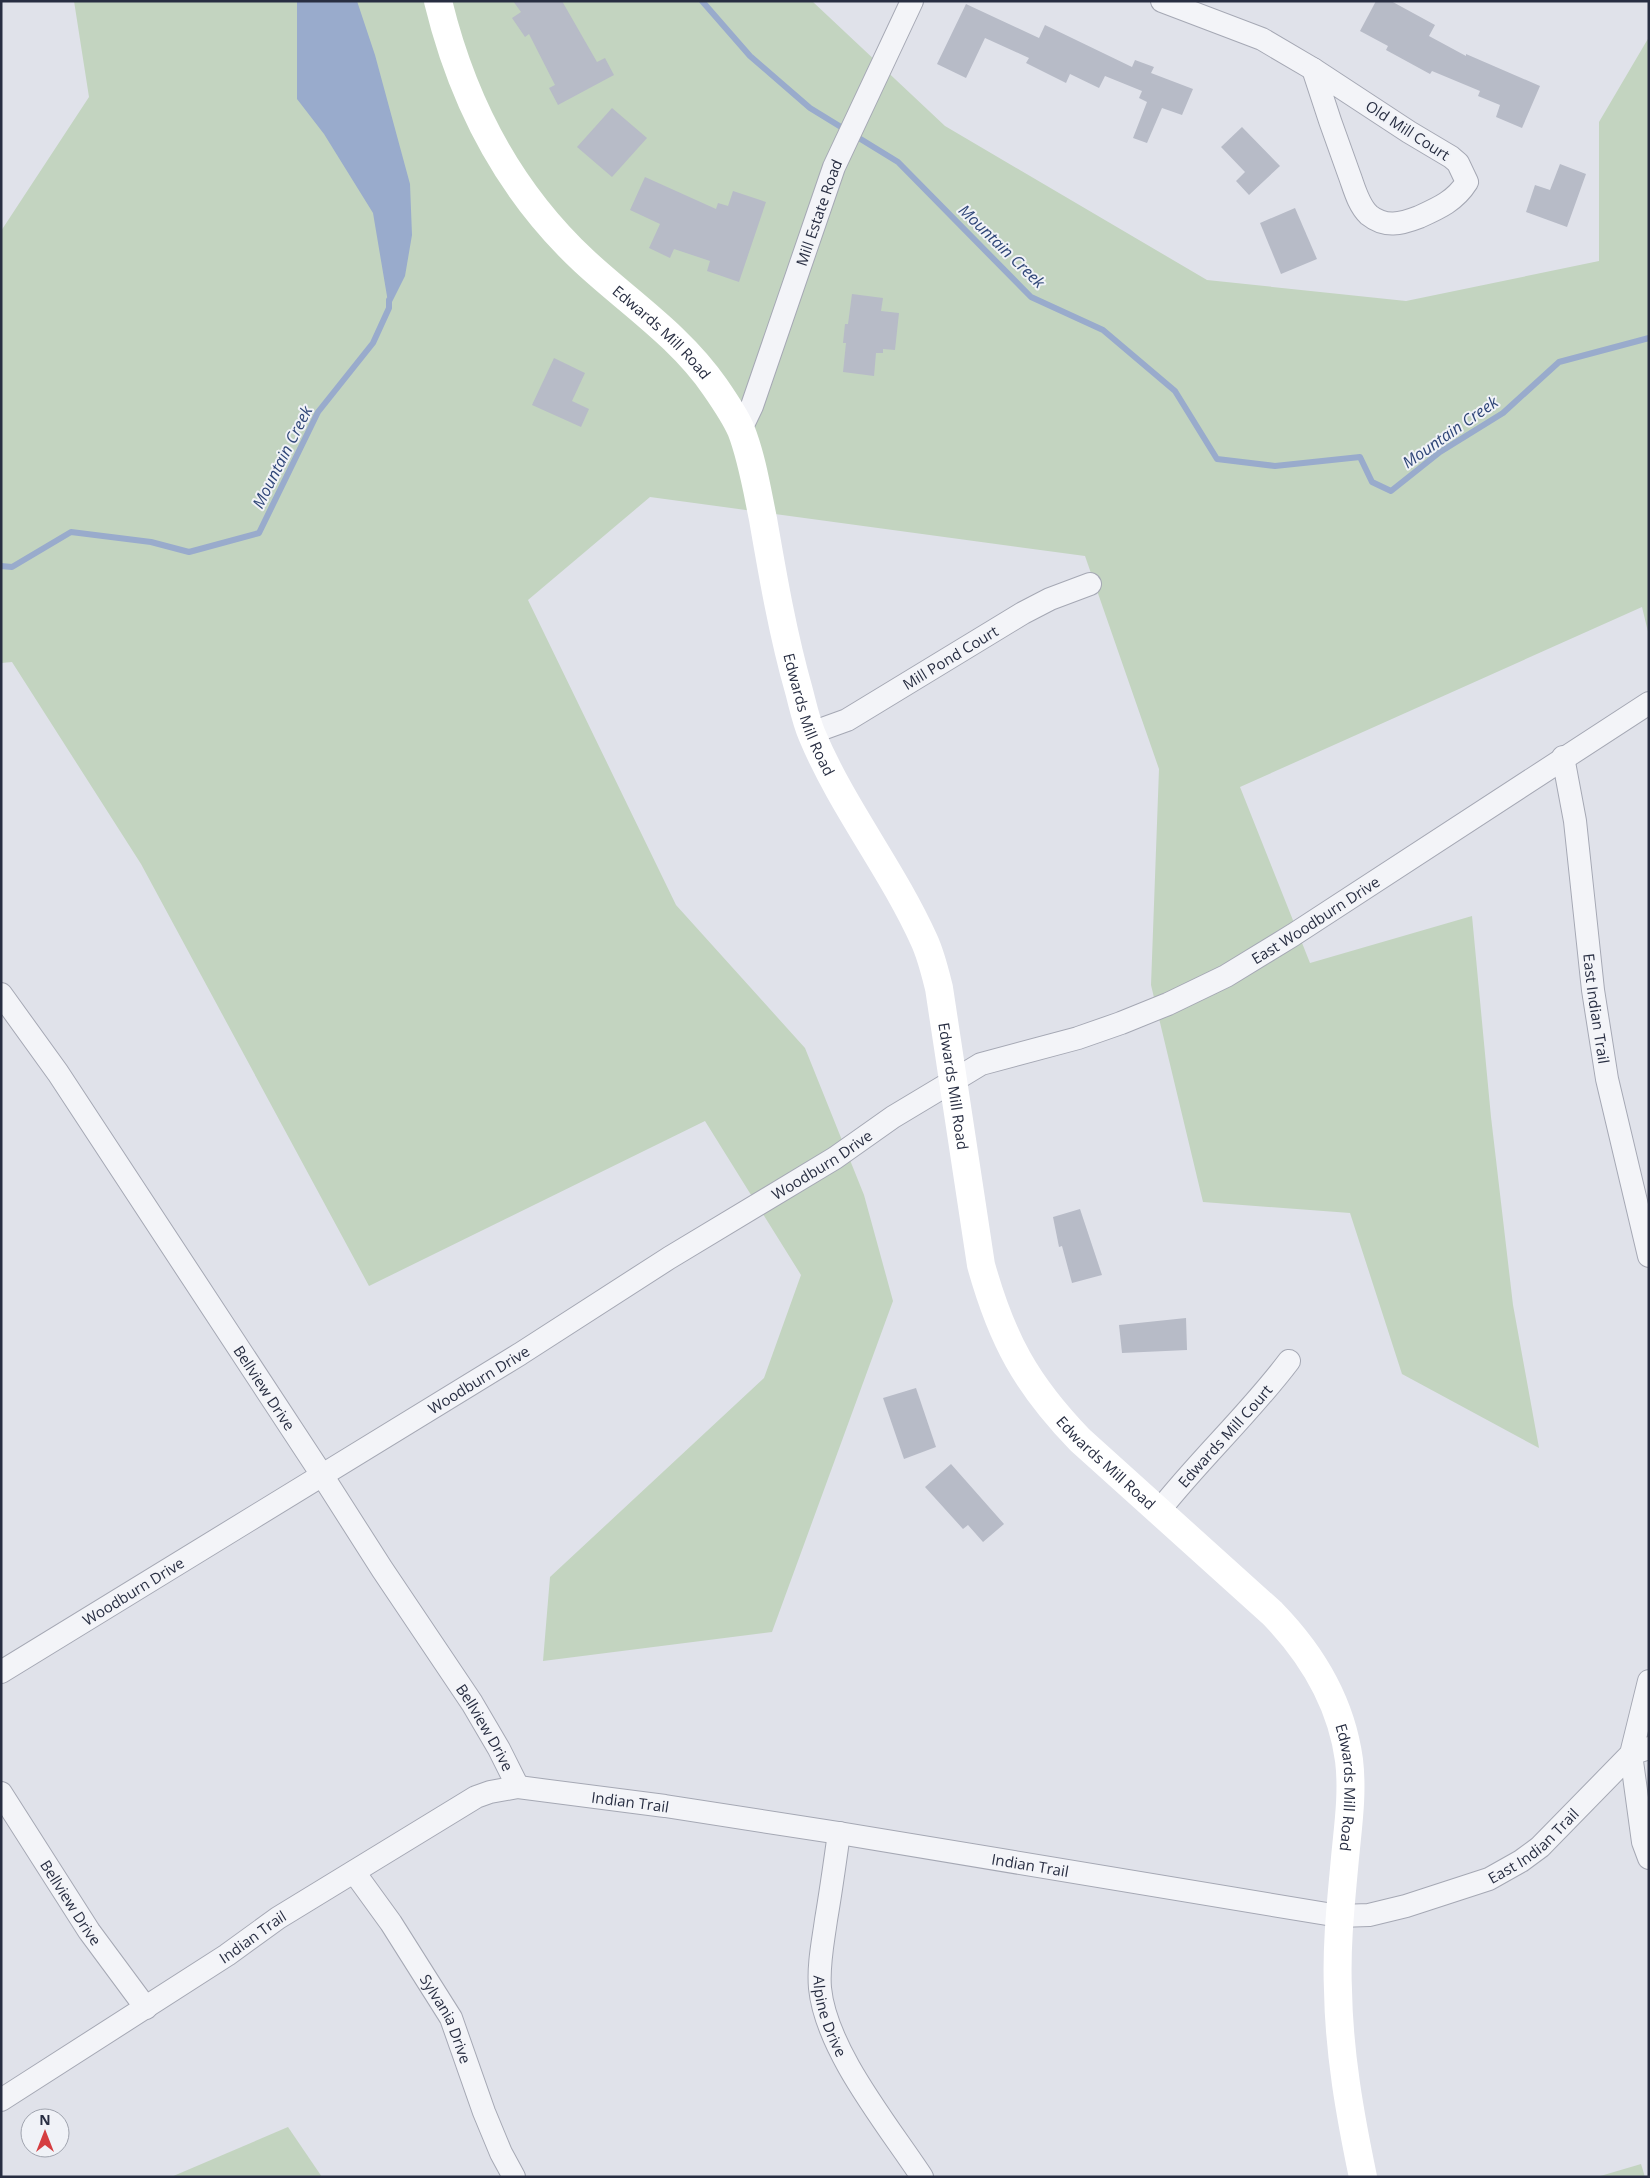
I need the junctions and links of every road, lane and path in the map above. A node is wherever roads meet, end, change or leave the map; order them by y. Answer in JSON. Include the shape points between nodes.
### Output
{"nodes":[{"id":1,"x":438,"y":1,"type":"edge"},
{"id":2,"x":912,"y":1,"type":"edge"},
{"id":3,"x":1162,"y":1,"type":"edge"},
{"id":4,"x":1313,"y":69,"type":"junction"},
{"id":5,"x":740,"y":429,"type":"junction"},
{"id":6,"x":1090,"y":584,"type":"dead end"},
{"id":7,"x":1649,"y":703,"type":"edge"},
{"id":8,"x":811,"y":733,"type":"junction"},
{"id":9,"x":1563,"y":757,"type":"junction"},
{"id":10,"x":1,"y":994,"type":"edge"},
{"id":11,"x":953,"y":1081,"type":"junction"},
{"id":12,"x":1649,"y":1256,"type":"edge"},
{"id":13,"x":1289,"y":1361,"type":"dead end"},
{"id":14,"x":322,"y":1475,"type":"junction"},
{"id":15,"x":1159,"y":1511,"type":"junction"},
{"id":16,"x":1,"y":1672,"type":"edge"},
{"id":17,"x":1649,"y":1681,"type":"edge"},
{"id":18,"x":1640,"y":1751,"type":"edge"},
{"id":19,"x":518,"y":1787,"type":"junction"},
{"id":20,"x":1,"y":1793,"type":"edge"},
{"id":21,"x":839,"y":1833,"type":"junction"},
{"id":22,"x":1649,"y":1858,"type":"edge"},
{"id":23,"x":354,"y":1872,"type":"junction"},
{"id":24,"x":1340,"y":1916,"type":"junction"},
{"id":25,"x":146,"y":2008,"type":"junction"},
{"id":26,"x":1,"y":2100,"type":"edge"},
{"id":27,"x":514,"y":2177,"type":"edge"},
{"id":28,"x":922,"y":2177,"type":"edge"},
{"id":29,"x":1363,"y":2177,"type":"edge"}],
"edges":[{"from":1,"to":5,"type":"street","name":"Edwards Mill Road","via":[[457,68],[472,103],[518,185],[548,225],[583,260],[688,354],[714,386]]},
{"from":2,"to":5,"type":"street","name":"Mill Estate Road","via":[[834,167],[752,406]]},
{"from":3,"to":4,"type":"street","name":"Old Mill Court","via":[[1262,39]]},
{"from":4,"to":4,"type":"street","name":"Old Mill Court","via":[[1451,157],[1458,163],[1467,182],[1459,194],[1422,216],[1396,224],[1380,222],[1368,214],[1360,204]]},
{"from":5,"to":8,"type":"street","name":"Edwards Mill Road","via":[[756,482],[788,653]]},
{"from":6,"to":8,"type":"street","name":"Mill Pond Court","via":[[1023,612],[847,720]]},
{"from":7,"to":9,"type":"street","name":"East Woodburn Drive"},
{"from":8,"to":11,"type":"street","name":"Edwards Mill Road","via":[[844,802],[895,883],[925,941],[939,988]]},
{"from":9,"to":11,"type":"street","name":"East Woodburn Drive","via":[[1226,976],[1121,1023],[981,1064]]},
{"from":9,"to":12,"type":"street","name":"East Indian Trail","via":[[1575,821],[1593,990],[1607,1079]]},
{"from":10,"to":14,"type":"street","name":"Bellview Drive","via":[[58,1073]]},
{"from":11,"to":14,"type":"street","name":"Woodburn Drive","via":[[835,1158]]},
{"from":11,"to":15,"type":"street","name":"Edwards Mill Road","via":[[981,1265],[1005,1337],[1028,1377],[1058,1417]]},
{"from":13,"to":15,"type":"street","name":"Edwards Mill Court","via":[[1262,1396],[1183,1480]]},
{"from":14,"to":16,"type":"street","name":"Woodburn Drive"},
{"from":14,"to":19,"type":"street","name":"Bellview Drive","via":[[472,1703]]},
{"from":15,"to":24,"type":"street","name":"Edwards Mill Road","via":[[1292,1634],[1318,1669],[1332,1697],[1342,1726],[1351,1783]]},
{"from":17,"to":18,"type":"street"},
{"from":18,"to":22,"type":"street","via":[[1644,1842]]},
{"from":18,"to":24,"type":"street","name":"East Indian Trail","via":[[1540,1847],[1502,1873],[1406,1906],[1369,1915]]},
{"from":19,"to":21,"type":"street","name":"Indian Trail"},
{"from":19,"to":23,"type":"street","name":"Indian Trail","via":[[476,1797]]},
{"from":20,"to":25,"type":"street","name":"Bellview Drive","via":[[89,1931]]},
{"from":21,"to":24,"type":"street","name":"Indian Trail"},
{"from":21,"to":28,"type":"street","name":"Alpine Drive","via":[[820,1961],[825,2017],[832,2037],[857,2079]]},
{"from":23,"to":25,"type":"street","name":"Indian Trail","via":[[278,1918]]},
{"from":23,"to":27,"type":"street","name":"Sylvania Drive","via":[[451,2018],[484,2112]]},
{"from":24,"to":29,"type":"street","name":"Edwards Mill Road","via":[[1338,1989],[1343,2065]]},
{"from":25,"to":26,"type":"street","name":"Indian Trail"}]}
